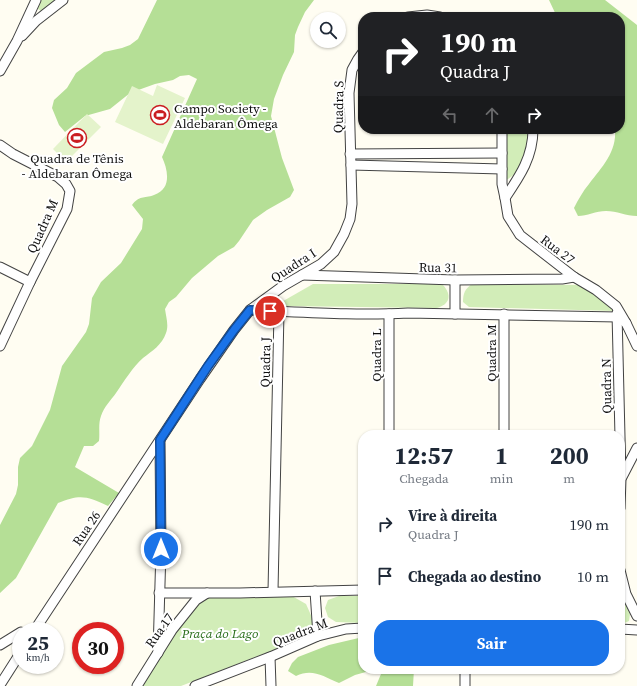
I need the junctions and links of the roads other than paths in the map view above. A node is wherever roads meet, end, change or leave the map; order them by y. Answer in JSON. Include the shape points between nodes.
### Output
{"nodes":[{"id":1,"x":36,"y":0,"type":"edge"},
{"id":2,"x":63,"y":0,"type":"edge"},
{"id":3,"x":17,"y":41,"type":"junction"},
{"id":4,"x":358,"y":59,"type":"edge"},
{"id":5,"x":0,"y":71,"type":"edge"},
{"id":6,"x":502,"y":134,"type":"edge"},
{"id":7,"x":533,"y":134,"type":"edge"},
{"id":8,"x":0,"y":145,"type":"edge"},
{"id":9,"x":350,"y":154,"type":"junction"},
{"id":10,"x":502,"y":154,"type":"junction"},
{"id":11,"x":351,"y":165,"type":"junction"},
{"id":12,"x":502,"y":169,"type":"junction"},
{"id":13,"x":504,"y":198,"type":"junction"},
{"id":14,"x":0,"y":267,"type":"edge"},
{"id":15,"x":301,"y":275,"type":"junction"},
{"id":16,"x":574,"y":277,"type":"junction"},
{"id":17,"x":455,"y":280,"type":"junction"},
{"id":18,"x":30,"y":282,"type":"junction"},
{"id":19,"x":616,"y":306,"type":"junction"},
{"id":20,"x":250,"y":310,"type":"junction"},
{"id":21,"x":279,"y":312,"type":"junction"},
{"id":22,"x":389,"y":314,"type":"junction"},
{"id":23,"x":455,"y":314,"type":"junction"},
{"id":24,"x":504,"y":314,"type":"junction"},
{"id":25,"x":618,"y":317,"type":"junction"},
{"id":26,"x":626,"y":323,"type":"junction"},
{"id":27,"x":0,"y":346,"type":"edge"},
{"id":28,"x":637,"y":346,"type":"edge"},
{"id":29,"x":388,"y":430,"type":"edge"},
{"id":30,"x":504,"y":430,"type":"edge"},
{"id":31,"x":620,"y":430,"type":"edge"},
{"id":32,"x":160,"y":440,"type":"junction"},
{"id":33,"x":637,"y":448,"type":"edge"},
{"id":34,"x":625,"y":470,"type":"edge"},
{"id":35,"x":358,"y":590,"type":"edge"},
{"id":36,"x":315,"y":591,"type":"junction"},
{"id":37,"x":273,"y":592,"type":"junction"},
{"id":38,"x":159,"y":593,"type":"junction"},
{"id":39,"x":207,"y":593,"type":"junction"},
{"id":40,"x":625,"y":597,"type":"edge"},
{"id":41,"x":636,"y":614,"type":"edge"},
{"id":42,"x":42,"y":618,"type":"junction"},
{"id":43,"x":36,"y":622,"type":"edge"},
{"id":44,"x":40,"y":622,"type":"edge"},
{"id":45,"x":637,"y":622,"type":"edge"},
{"id":46,"x":358,"y":628,"type":"edge"},
{"id":47,"x":625,"y":629,"type":"edge"},
{"id":48,"x":637,"y":630,"type":"edge"},
{"id":49,"x":318,"y":636,"type":"junction"},
{"id":50,"x":12,"y":637,"type":"edge"},
{"id":51,"x":0,"y":645,"type":"edge"},
{"id":52,"x":158,"y":653,"type":"junction"},
{"id":53,"x":270,"y":657,"type":"junction"},
{"id":54,"x":12,"y":666,"type":"edge"},
{"id":55,"x":465,"y":674,"type":"edge"},
{"id":56,"x":0,"y":685,"type":"edge"},
{"id":57,"x":137,"y":686,"type":"edge"},
{"id":58,"x":195,"y":686,"type":"edge"},
{"id":59,"x":272,"y":686,"type":"edge"},
{"id":60,"x":465,"y":686,"type":"edge"}],
"edges":[{"from":1,"to":3,"type":"street"},
{"from":2,"to":3,"type":"street","via":[[36,21]]},
{"from":3,"to":5,"type":"street"},
{"from":4,"to":9,"type":"street","name":"Quadra S","via":[[352,70],[349,93]]},
{"from":6,"to":10,"type":"street"},
{"from":7,"to":13,"type":"street","via":[[533,143],[526,164]]},
{"from":8,"to":18,"type":"street","name":"Quadra M","via":[[58,177],[70,191],[67,209]]},
{"from":9,"to":10,"type":"street"},
{"from":9,"to":11,"type":"street","name":"Quadra S"},
{"from":10,"to":12,"type":"street"},
{"from":11,"to":12,"type":"street"},
{"from":11,"to":15,"type":"street","name":"Quadra I","via":[[352,204],[344,234],[334,252],[321,264]]},
{"from":12,"to":13,"type":"street"},
{"from":13,"to":16,"type":"street","name":"Rua 27","via":[[508,216],[520,235]]},
{"from":14,"to":18,"type":"street"},
{"from":15,"to":17,"type":"street","name":"Rua 31"},
{"from":15,"to":20,"type":"street","name":"Quadra I"},
{"from":16,"to":17,"type":"street","name":"Rua 31"},
{"from":16,"to":19,"type":"street","name":"Rua 27"},
{"from":17,"to":23,"type":"street"},
{"from":18,"to":27,"type":"street"},
{"from":19,"to":25,"type":"street"},
{"from":19,"to":26,"type":"street","name":"Rua 27"},
{"from":20,"to":21,"type":"street"},
{"from":20,"to":32,"type":"street","via":[[208,366]]},
{"from":21,"to":22,"type":"street","name":"Quadra L"},
{"from":21,"to":37,"type":"street","name":"Quadra J"},
{"from":22,"to":23,"type":"street","name":"Quadra M"},
{"from":22,"to":29,"type":"street","name":"Quadra L"},
{"from":23,"to":24,"type":"street","name":"Quadra M"},
{"from":24,"to":25,"type":"street"},
{"from":24,"to":30,"type":"street","name":"Quadra M"},
{"from":25,"to":26,"type":"street"},
{"from":25,"to":31,"type":"street","name":"Quadra N"},
{"from":26,"to":28,"type":"street"},
{"from":32,"to":38,"type":"street"},
{"from":32,"to":42,"type":"street","name":"Rua 26"},
{"from":33,"to":34,"type":"street"},
{"from":35,"to":36,"type":"street"},
{"from":36,"to":37,"type":"street"},
{"from":36,"to":49,"type":"street"},
{"from":37,"to":39,"type":"street"},
{"from":38,"to":39,"type":"street"},
{"from":38,"to":52,"type":"street"},
{"from":39,"to":52,"type":"street","name":"Rua 17","via":[[196,600],[172,630]]},
{"from":40,"to":41,"type":"street"},
{"from":41,"to":45,"type":"street"},
{"from":42,"to":43,"type":"street"},
{"from":42,"to":44,"type":"street","name":"Rua 26"},
{"from":46,"to":49,"type":"street","name":"Quadra M"},
{"from":47,"to":48,"type":"street"},
{"from":49,"to":53,"type":"street","name":"Quadra M"},
{"from":50,"to":51,"type":"street"},
{"from":52,"to":57,"type":"street","name":"Rua 17"},
{"from":53,"to":58,"type":"street","name":"Quadra M"},
{"from":53,"to":59,"type":"street"},
{"from":54,"to":56,"type":"street"},
{"from":55,"to":60,"type":"street"}]}
